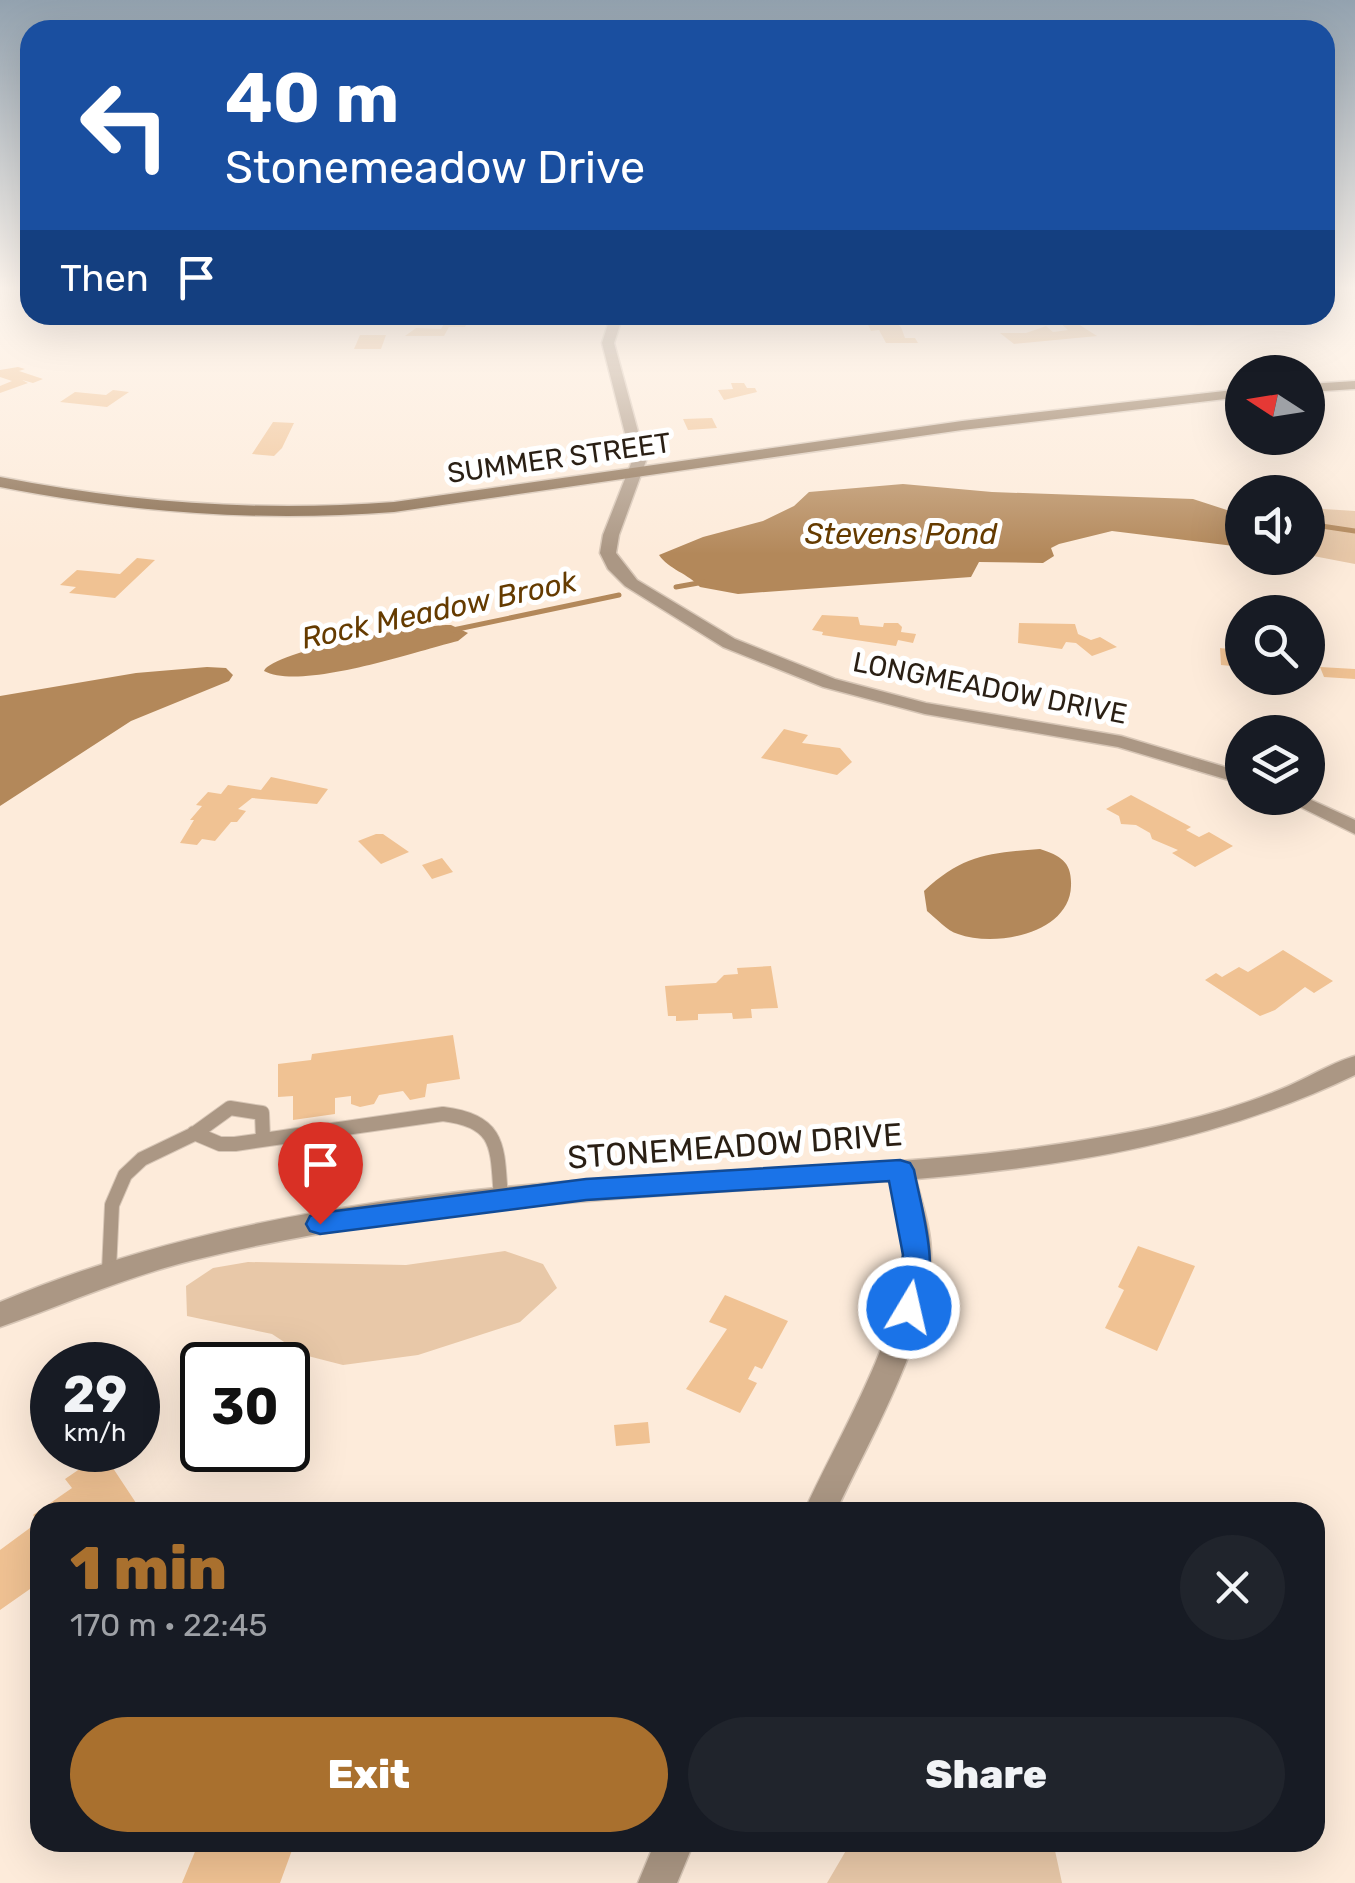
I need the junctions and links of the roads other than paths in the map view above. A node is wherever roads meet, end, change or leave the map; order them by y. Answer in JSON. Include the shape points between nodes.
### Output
{"nodes":[{"id":1,"x":617,"y":378,"type":"edge"},
{"id":2,"x":1355,"y":384,"type":"edge"},
{"id":3,"x":1325,"y":387,"type":"edge"},
{"id":4,"x":1225,"y":395,"type":"edge"},
{"id":5,"x":637,"y":473,"type":"junction"},
{"id":6,"x":0,"y":482,"type":"edge"},
{"id":7,"x":1225,"y":773,"type":"edge"},
{"id":8,"x":1325,"y":814,"type":"edge"},
{"id":9,"x":1355,"y":828,"type":"edge"},
{"id":10,"x":1355,"y":1065,"type":"edge"},
{"id":11,"x":194,"y":1134,"type":"junction"},
{"id":12,"x":264,"y":1139,"type":"junction"},
{"id":13,"x":900,"y":1170,"type":"junction"},
{"id":14,"x":501,"y":1199,"type":"junction"},
{"id":15,"x":110,"y":1270,"type":"junction"},
{"id":16,"x":0,"y":1315,"type":"edge"},
{"id":17,"x":824,"y":1502,"type":"edge"},
{"id":18,"x":671,"y":1852,"type":"edge"},
{"id":19,"x":657,"y":1883,"type":"edge"}],
"edges":[{"from":1,"to":5,"type":"street"},
{"from":2,"to":3,"type":"main road"},
{"from":4,"to":5,"type":"main road","name":"SUMMER STREET","via":[[1002,419]]},
{"from":5,"to":6,"type":"main road","name":"SUMMER STREET","via":[[458,499],[290,512],[145,507]]},
{"from":5,"to":7,"type":"street","name":"LONGMEADOW DRIVE","via":[[610,536],[611,562],[630,583],[729,643],[858,692],[1121,742]]},
{"from":8,"to":9,"type":"street"},
{"from":10,"to":13,"type":"street","name":"STONEMEADOW DRIVE","via":[[1267,1104],[1138,1139]]},
{"from":11,"to":12,"type":"lane","via":[[220,1144]]},
{"from":11,"to":12,"type":"lane","via":[[226,1109],[248,1106],[262,1113]]},
{"from":11,"to":15,"type":"lane","via":[[130,1168],[118,1186],[109,1226]]},
{"from":12,"to":14,"type":"lane","via":[[468,1115],[481,1120],[496,1141]]},
{"from":13,"to":14,"type":"street","name":"STONEMEADOW DRIVE"},
{"from":13,"to":17,"type":"street","via":[[915,1238],[913,1290]]},
{"from":14,"to":15,"type":"street","name":"STONEMEADOW DRIVE","via":[[290,1228]]},
{"from":15,"to":16,"type":"street","name":"STONEMEADOW DRIVE"},
{"from":18,"to":19,"type":"street"}]}
